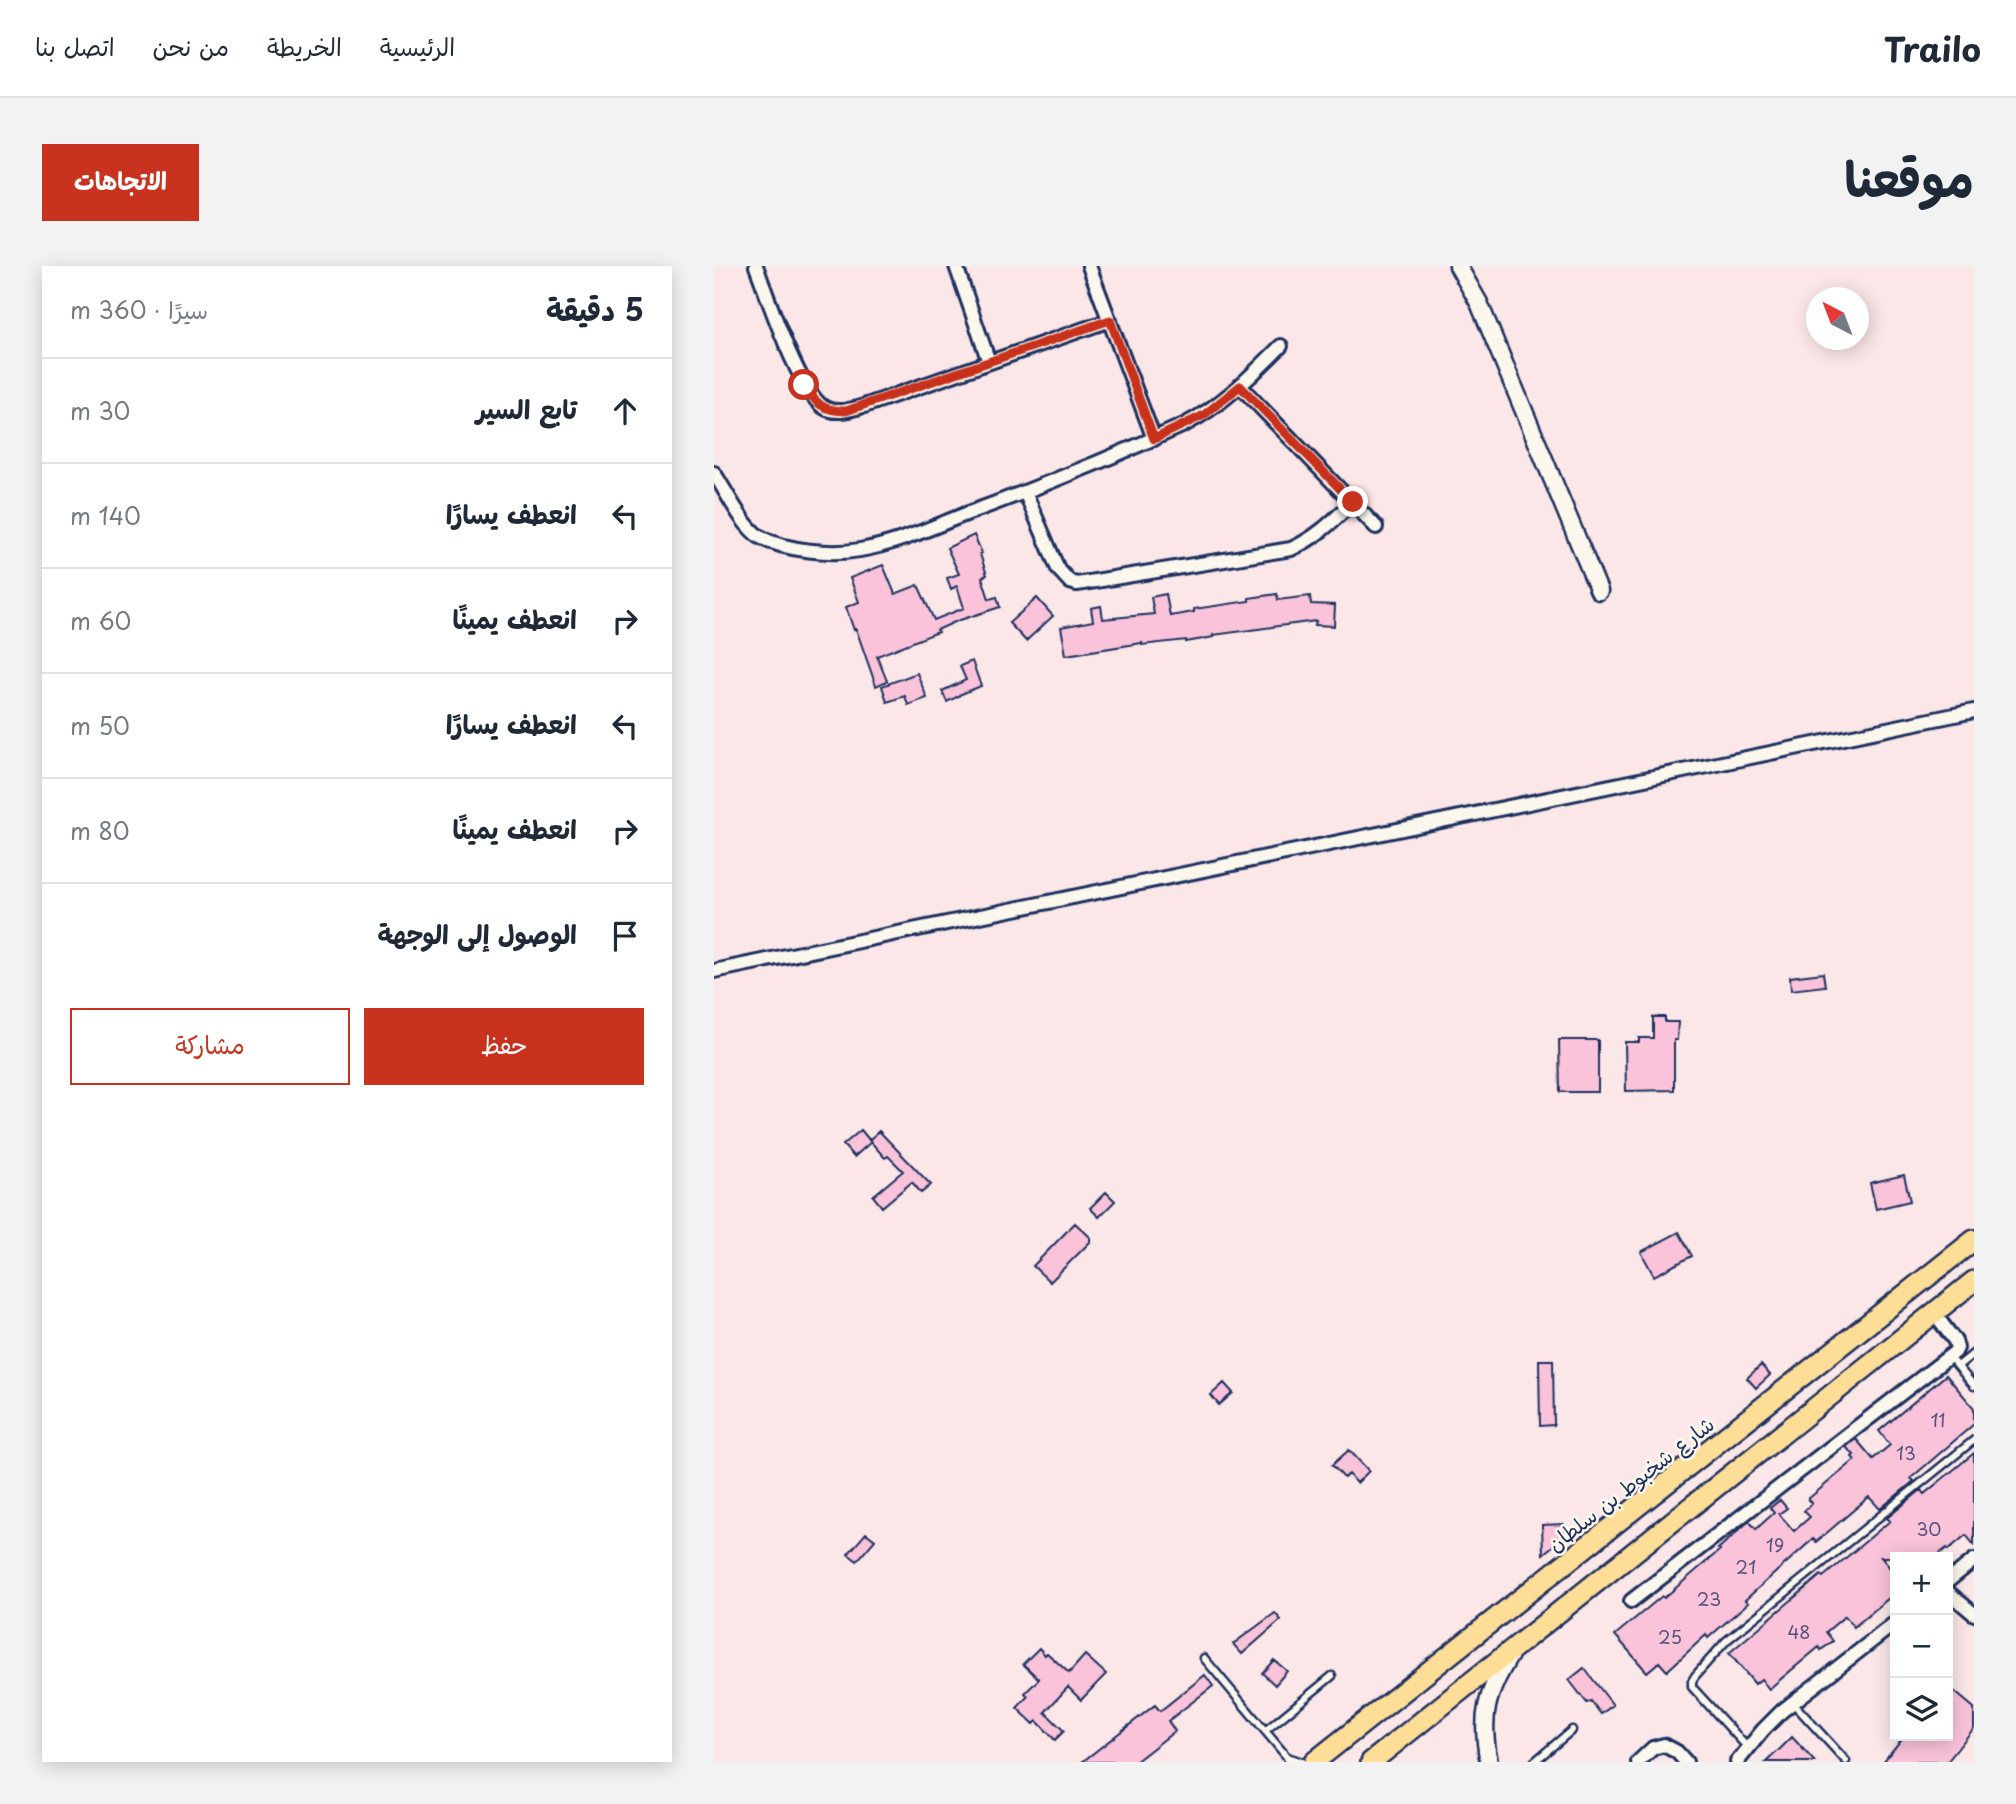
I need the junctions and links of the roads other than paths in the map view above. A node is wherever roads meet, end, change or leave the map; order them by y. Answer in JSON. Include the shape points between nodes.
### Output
{"nodes":[{"id":1,"x":756,"y":266,"type":"edge"},
{"id":2,"x":956,"y":266,"type":"edge"},
{"id":3,"x":1089,"y":266,"type":"edge"},
{"id":4,"x":1458,"y":266,"type":"edge"},
{"id":5,"x":1110,"y":320,"type":"junction"},
{"id":6,"x":1281,"y":346,"type":"dead end"},
{"id":7,"x":989,"y":362,"type":"junction"},
{"id":8,"x":1240,"y":386,"type":"junction"},
{"id":9,"x":1154,"y":439,"type":"junction"},
{"id":10,"x":714,"y":473,"type":"edge"},
{"id":11,"x":720,"y":488,"type":"edge"},
{"id":12,"x":1025,"y":492,"type":"junction"},
{"id":13,"x":1353,"y":502,"type":"junction"},
{"id":14,"x":1376,"y":527,"type":"dead end"},
{"id":15,"x":1599,"y":591,"type":"dead end"},
{"id":16,"x":1974,"y":711,"type":"edge"},
{"id":17,"x":714,"y":971,"type":"edge"},
{"id":18,"x":1974,"y":1240,"type":"edge"},
{"id":19,"x":1974,"y":1281,"type":"edge"},
{"id":20,"x":1934,"y":1313,"type":"junction"},
{"id":21,"x":1974,"y":1353,"type":"edge"},
{"id":22,"x":1954,"y":1361,"type":"junction"},
{"id":23,"x":1974,"y":1386,"type":"edge"},
{"id":24,"x":1974,"y":1440,"type":"edge"},
{"id":25,"x":1974,"y":1560,"type":"edge"},
{"id":26,"x":1953,"y":1577,"type":"edge"},
{"id":27,"x":1953,"y":1596,"type":"edge"},
{"id":28,"x":1631,"y":1601,"type":"dead end"},
{"id":29,"x":1974,"y":1614,"type":"edge"},
{"id":30,"x":1890,"y":1627,"type":"edge"},
{"id":31,"x":1514,"y":1648,"type":"junction"},
{"id":32,"x":1204,"y":1658,"type":"dead end"},
{"id":33,"x":1332,"y":1676,"type":"dead end"},
{"id":34,"x":1793,"y":1703,"type":"junction"},
{"id":35,"x":1572,"y":1730,"type":"dead end"},
{"id":36,"x":1265,"y":1731,"type":"junction"},
{"id":37,"x":1748,"y":1748,"type":"junction"},
{"id":38,"x":1287,"y":1760,"type":"edge"},
{"id":39,"x":1846,"y":1761,"type":"edge"},
{"id":40,"x":1303,"y":1762,"type":"edge"},
{"id":41,"x":1314,"y":1762,"type":"edge"},
{"id":42,"x":1371,"y":1762,"type":"edge"},
{"id":43,"x":1489,"y":1762,"type":"edge"},
{"id":44,"x":1534,"y":1762,"type":"edge"},
{"id":45,"x":1638,"y":1762,"type":"edge"},
{"id":46,"x":1686,"y":1762,"type":"edge"},
{"id":47,"x":1737,"y":1762,"type":"edge"}],
"edges":[{"from":1,"to":7,"type":"street","via":[[804,385],[827,409],[846,411]]},
{"from":2,"to":7,"type":"street"},
{"from":3,"to":5,"type":"street"},
{"from":4,"to":15,"type":"street","via":[[1479,303]]},
{"from":5,"to":7,"type":"street"},
{"from":5,"to":9,"type":"street"},
{"from":6,"to":8,"type":"street"},
{"from":8,"to":9,"type":"street","via":[[1204,415]]},
{"from":8,"to":13,"type":"street"},
{"from":9,"to":12,"type":"street"},
{"from":10,"to":11,"type":"street"},
{"from":11,"to":12,"type":"street","via":[[748,528],[764,539],[806,550],[843,552],[877,547]]},
{"from":12,"to":13,"type":"street","via":[[1058,569],[1077,584],[1291,549],[1308,542]]},
{"from":13,"to":14,"type":"street"},
{"from":16,"to":17,"type":"street"},
{"from":18,"to":41,"type":"main road","name":"شارع شخبوط بن سلطان"},
{"from":19,"to":20,"type":"main road"},
{"from":20,"to":22,"type":"street","via":[[1956,1344]]},
{"from":20,"to":31,"type":"main road"},
{"from":21,"to":22,"type":"lane"},
{"from":22,"to":23,"type":"lane"},
{"from":22,"to":28,"type":"street"},
{"from":24,"to":37,"type":"lane","via":[[1726,1641],[1695,1675],[1692,1686]]},
{"from":25,"to":26,"type":"street"},
{"from":27,"to":29,"type":"street"},
{"from":30,"to":34,"type":"street"},
{"from":31,"to":42,"type":"main road"},
{"from":31,"to":43,"type":"street","via":[[1488,1697],[1485,1742]]},
{"from":32,"to":36,"type":"lane"},
{"from":33,"to":36,"type":"lane"},
{"from":34,"to":37,"type":"street"},
{"from":34,"to":39,"type":"lane"},
{"from":35,"to":44,"type":"lane"},
{"from":36,"to":38,"type":"lane"},
{"from":37,"to":47,"type":"street"},
{"from":38,"to":40,"type":"lane"},
{"from":45,"to":46,"type":"street","via":[[1653,1748],[1664,1745]]}]}
